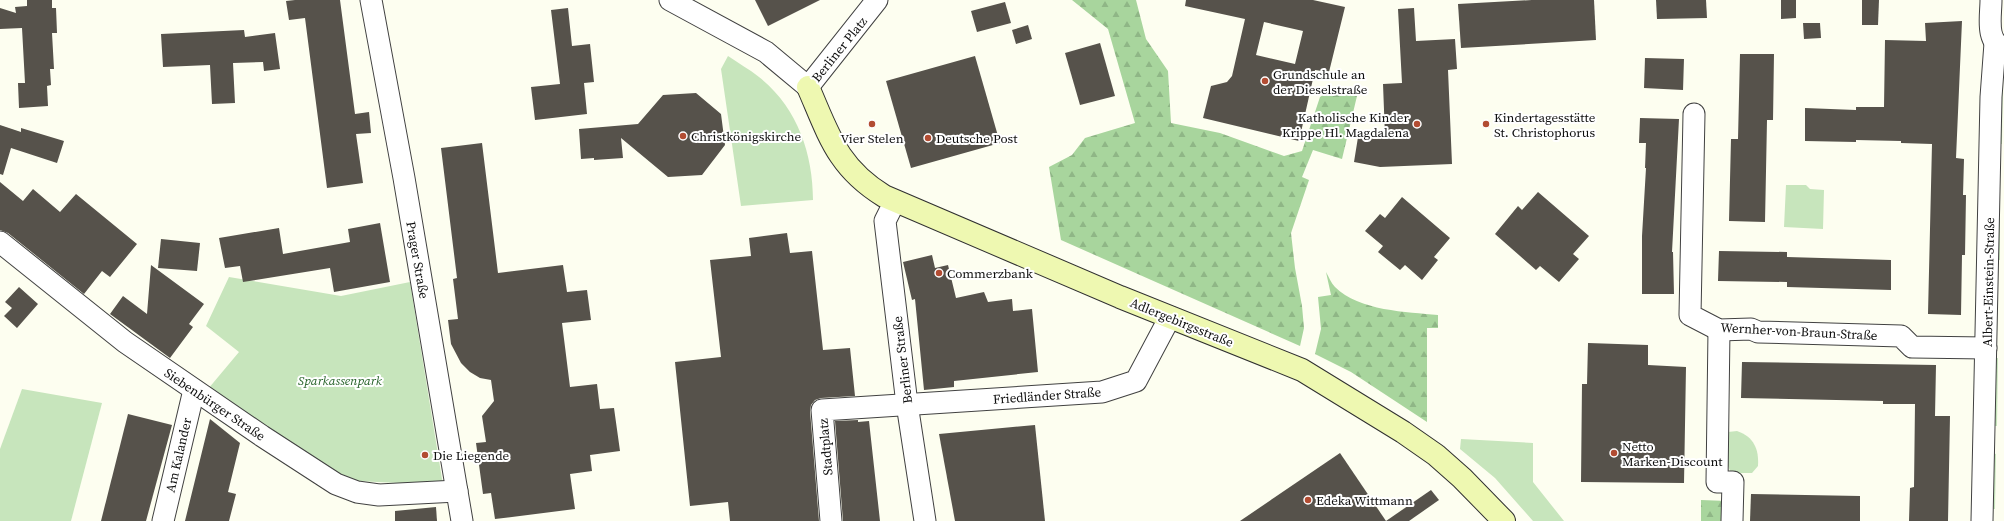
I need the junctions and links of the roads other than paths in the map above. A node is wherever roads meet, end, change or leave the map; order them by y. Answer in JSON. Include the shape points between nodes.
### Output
{"nodes":[{"id":1,"x":371,"y":0,"type":"edge"},
{"id":2,"x":670,"y":0,"type":"edge"},
{"id":3,"x":1991,"y":0,"type":"edge"},
{"id":4,"x":698,"y":6,"type":"edge"},
{"id":5,"x":873,"y":6,"type":"edge"},
{"id":6,"x":1999,"y":46,"type":"edge"},
{"id":7,"x":808,"y":86,"type":"junction"},
{"id":8,"x":1694,"y":114,"type":"dead end"},
{"id":9,"x":840,"y":156,"type":"joint"},
{"id":10,"x":895,"y":201,"type":"junction"},
{"id":11,"x":0,"y":242,"type":"edge"},
{"id":12,"x":1170,"y":317,"type":"junction"},
{"id":13,"x":1719,"y":330,"type":"junction"},
{"id":14,"x":1992,"y":337,"type":"edge"},
{"id":15,"x":194,"y":390,"type":"junction"},
{"id":16,"x":907,"y":404,"type":"junction"},
{"id":17,"x":457,"y":491,"type":"junction"},
{"id":18,"x":163,"y":521,"type":"edge"},
{"id":19,"x":462,"y":521,"type":"edge"},
{"id":20,"x":831,"y":521,"type":"edge"},
{"id":21,"x":925,"y":521,"type":"edge"},
{"id":22,"x":1504,"y":521,"type":"edge"},
{"id":23,"x":1732,"y":521,"type":"edge"},
{"id":24,"x":1982,"y":521,"type":"edge"}],
"edges":[{"from":1,"to":17,"type":"street","name":"Prager Straße"},
{"from":2,"to":4,"type":"street","name":"Berliner Platz"},
{"from":3,"to":6,"type":"street","via":[[1990,31]]},
{"from":4,"to":7,"type":"street","name":"Berliner Platz","via":[[766,52]]},
{"from":5,"to":7,"type":"street","name":"Berliner Platz"},
{"from":6,"to":14,"type":"street","name":"Albert-Einstein-Straße","via":[[1993,48],[1991,97]]},
{"from":7,"to":9,"type":"street","name":"Berliner Platz"},
{"from":8,"to":13,"type":"street","name":"Wernher-von-Braun-Straße","via":[[1690,315]]},
{"from":9,"to":10,"type":"street","name":"Adlergebirgsstraße","via":[[851,171],[864,182]]},
{"from":10,"to":12,"type":"street","name":"Adlergebirgsstraße"},
{"from":10,"to":16,"type":"street","name":"Berliner Straße","via":[[885,221]]},
{"from":11,"to":15,"type":"street","name":"Siebenbürger Straße","via":[[125,342]]},
{"from":12,"to":16,"type":"street","name":"Friedländer Straße","via":[[1136,381],[1102,392]]},
{"from":12,"to":22,"type":"street","name":"Adlergebirgsstraße","via":[[1302,370],[1358,404],[1436,455]]},
{"from":13,"to":14,"type":"street","name":"Wernher-von-Braun-Straße","via":[[1901,336],[1912,346]]},
{"from":13,"to":23,"type":"street","via":[[1717,482],[1733,482]]},
{"from":14,"to":24,"type":"street","name":"Albert-Einstein-Straße"},
{"from":15,"to":17,"type":"street","name":"Siebenbürger Straße","via":[[336,484],[357,492],[379,495]]},
{"from":15,"to":18,"type":"street","name":"Am Kalander"},
{"from":16,"to":20,"type":"street","name":"Stadtplatz","via":[[822,410]]},
{"from":16,"to":21,"type":"street","name":"Berliner Straße"},
{"from":17,"to":19,"type":"street","name":"Prager Straße"}]}
